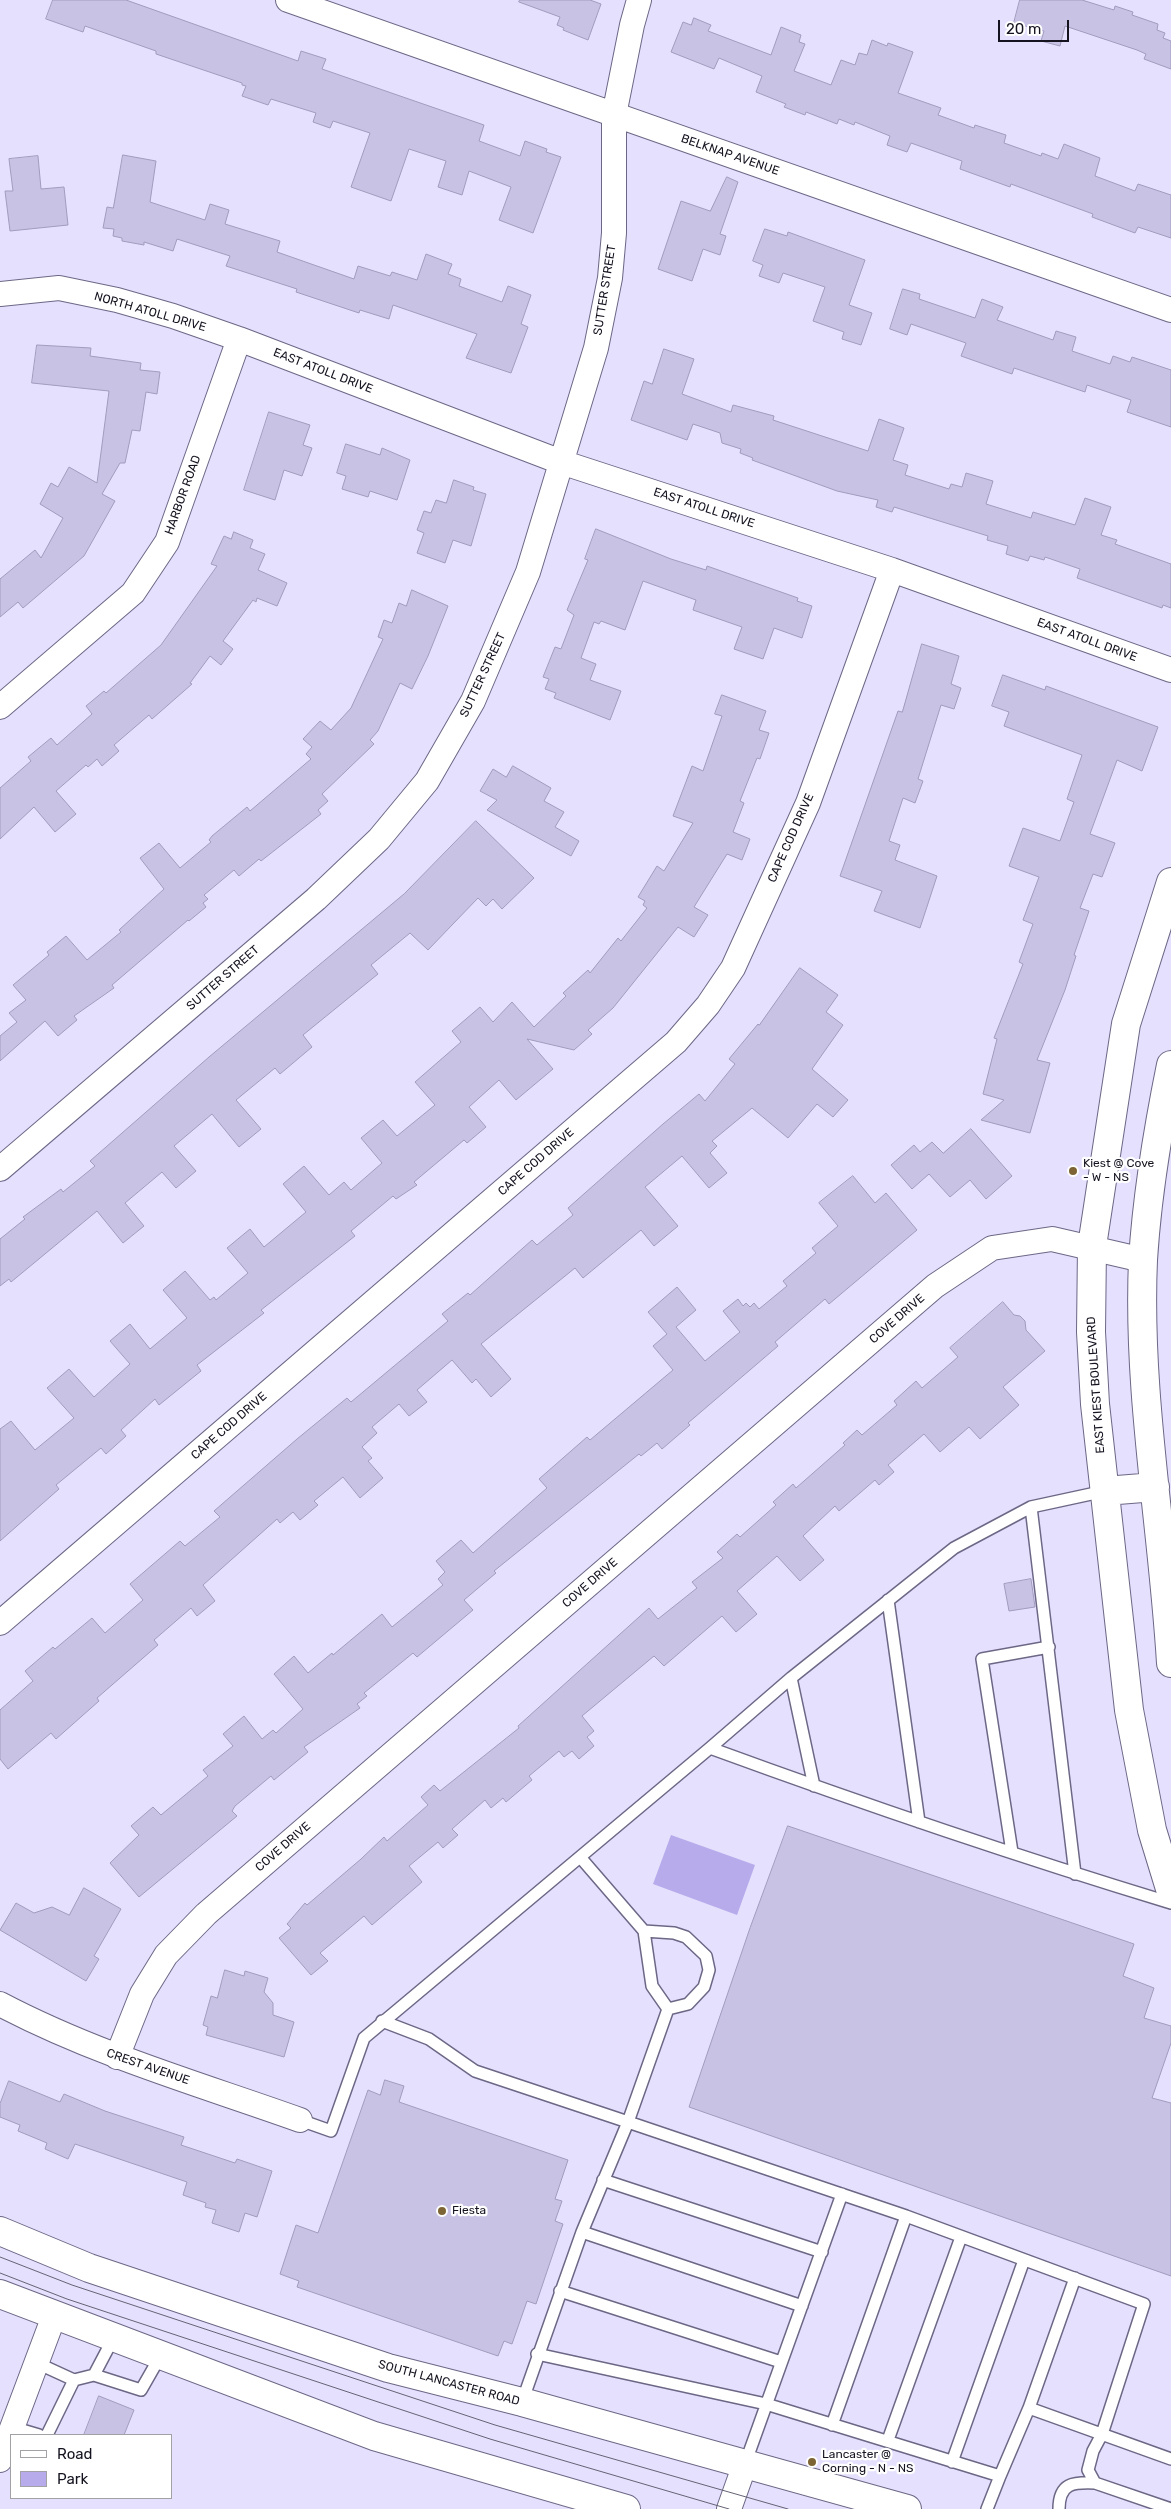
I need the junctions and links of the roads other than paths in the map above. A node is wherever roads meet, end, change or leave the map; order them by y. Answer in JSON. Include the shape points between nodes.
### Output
{"nodes":[{"id":1,"x":288,"y":0,"type":"edge"},
{"id":2,"x":639,"y":0,"type":"edge"},
{"id":3,"x":614,"y":115,"type":"junction"},
{"id":4,"x":0,"y":294,"type":"edge"},
{"id":5,"x":1171,"y":310,"type":"edge"},
{"id":6,"x":240,"y":339,"type":"junction"},
{"id":7,"x":561,"y":462,"type":"junction"},
{"id":8,"x":892,"y":570,"type":"junction"},
{"id":9,"x":1171,"y":670,"type":"edge"},
{"id":10,"x":0,"y":707,"type":"edge"},
{"id":11,"x":1171,"y":882,"type":"edge"},
{"id":12,"x":1171,"y":1065,"type":"edge"},
{"id":13,"x":0,"y":1169,"type":"edge"},
{"id":14,"x":1092,"y":1246,"type":"junction"},
{"id":15,"x":1144,"y":1260,"type":"junction"},
{"id":16,"x":1163,"y":1487,"type":"edge"},
{"id":17,"x":1105,"y":1491,"type":"junction"},
{"id":18,"x":1031,"y":1507,"type":"junction"},
{"id":19,"x":888,"y":1600,"type":"junction"},
{"id":20,"x":0,"y":1623,"type":"edge"},
{"id":21,"x":1049,"y":1647,"type":"junction"},
{"id":22,"x":1171,"y":1661,"type":"edge"},
{"id":23,"x":791,"y":1678,"type":"junction"},
{"id":24,"x":710,"y":1748,"type":"junction"},
{"id":25,"x":814,"y":1786,"type":"junction"},
{"id":26,"x":920,"y":1822,"type":"junction"},
{"id":27,"x":1012,"y":1852,"type":"junction"},
{"id":28,"x":580,"y":1857,"type":"junction"},
{"id":29,"x":1075,"y":1874,"type":"junction"},
{"id":30,"x":1171,"y":1892,"type":"edge"},
{"id":31,"x":1171,"y":1904,"type":"edge"},
{"id":32,"x":644,"y":1931,"type":"junction"},
{"id":33,"x":0,"y":2004,"type":"edge"},
{"id":34,"x":668,"y":2008,"type":"junction"},
{"id":35,"x":382,"y":2021,"type":"junction"},
{"id":36,"x":117,"y":2057,"type":"junction"},
{"id":37,"x":300,"y":2120,"type":"joint"},
{"id":38,"x":628,"y":2122,"type":"junction"},
{"id":39,"x":603,"y":2180,"type":"junction"},
{"id":40,"x":842,"y":2194,"type":"junction"},
{"id":41,"x":906,"y":2216,"type":"junction"},
{"id":42,"x":0,"y":2231,"type":"edge"},
{"id":43,"x":582,"y":2232,"type":"junction"},
{"id":44,"x":961,"y":2237,"type":"junction"},
{"id":45,"x":822,"y":2252,"type":"junction"},
{"id":46,"x":1024,"y":2260,"type":"junction"},
{"id":47,"x":1075,"y":2278,"type":"junction"},
{"id":48,"x":560,"y":2291,"type":"junction"},
{"id":49,"x":0,"y":2294,"type":"edge"},
{"id":50,"x":802,"y":2306,"type":"junction"},
{"id":51,"x":54,"y":2316,"type":"junction"},
{"id":52,"x":114,"y":2337,"type":"junction"},
{"id":53,"x":537,"y":2354,"type":"junction"},
{"id":54,"x":160,"y":2355,"type":"junction"},
{"id":55,"x":781,"y":2362,"type":"junction"},
{"id":56,"x":37,"y":2363,"type":"junction"},
{"id":57,"x":94,"y":2376,"type":"junction"},
{"id":58,"x":74,"y":2380,"type":"junction"},
{"id":59,"x":522,"y":2402,"type":"junction"},
{"id":60,"x":766,"y":2404,"type":"junction"},
{"id":61,"x":1029,"y":2408,"type":"junction"},
{"id":62,"x":832,"y":2424,"type":"junction"},
{"id":63,"x":12,"y":2427,"type":"junction"},
{"id":64,"x":36,"y":2434,"type":"edge"},
{"id":65,"x":47,"y":2434,"type":"edge"},
{"id":66,"x":1102,"y":2434,"type":"junction"},
{"id":67,"x":888,"y":2440,"type":"junction"},
{"id":68,"x":1171,"y":2459,"type":"edge"},
{"id":69,"x":0,"y":2460,"type":"edge"},
{"id":70,"x":952,"y":2462,"type":"junction"},
{"id":71,"x":745,"y":2464,"type":"junction"},
{"id":72,"x":1000,"y":2476,"type":"junction"},
{"id":73,"x":1095,"y":2483,"type":"junction"},
{"id":74,"x":1171,"y":2508,"type":"edge"},
{"id":75,"x":626,"y":2509,"type":"edge"},
{"id":76,"x":729,"y":2509,"type":"edge"},
{"id":77,"x":907,"y":2509,"type":"edge"},
{"id":78,"x":987,"y":2509,"type":"edge"},
{"id":79,"x":1059,"y":2509,"type":"edge"}],
"edges":[{"from":1,"to":3,"type":"street","name":"BELKNAP AVENUE"},
{"from":2,"to":3,"type":"street","name":"SUTTER STREET"},
{"from":3,"to":5,"type":"street","name":"BELKNAP AVENUE"},
{"from":3,"to":7,"type":"street","name":"SUTTER STREET","via":[[614,232],[610,278],[596,348]]},
{"from":4,"to":6,"type":"street","name":"NORTH ATOLL DRIVE","via":[[59,288],[117,300]]},
{"from":6,"to":7,"type":"street","name":"EAST ATOLL DRIVE"},
{"from":6,"to":10,"type":"street","name":"HARBOR ROAD","via":[[166,542],[133,593]]},
{"from":7,"to":8,"type":"street","name":"EAST ATOLL DRIVE"},
{"from":7,"to":13,"type":"street","name":"SUTTER STREET","via":[[524,582],[473,701],[427,781],[379,840],[316,899]]},
{"from":8,"to":9,"type":"street","name":"EAST ATOLL DRIVE"},
{"from":8,"to":20,"type":"street","name":"CAPE COD DRIVE","via":[[808,803],[733,968],[708,1005],[676,1042]]},
{"from":11,"to":14,"type":"main road","name":"EAST KIEST BOULEVARD","via":[[1126,1024]]},
{"from":12,"to":15,"type":"main road","via":[[1158,1128]]},
{"from":14,"to":15,"type":"street","name":"COVE DRIVE"},
{"from":14,"to":17,"type":"main road","name":"EAST KIEST BOULEVARD","via":[[1091,1332]]},
{"from":14,"to":36,"type":"street","name":"COVE DRIVE","via":[[1052,1239],[992,1248],[935,1286],[206,1914],[166,1956],[142,1994]]},
{"from":15,"to":16,"type":"main road","via":[[1145,1375]]},
{"from":16,"to":17,"type":"main road"},
{"from":16,"to":22,"type":"main road"},
{"from":17,"to":18,"type":"lane"},
{"from":17,"to":30,"type":"main road","name":"EAST KIEST BOULEVARD","via":[[1129,1710],[1152,1830]]},
{"from":18,"to":19,"type":"lane","via":[[954,1548]]},
{"from":18,"to":21,"type":"lane"},
{"from":19,"to":23,"type":"lane"},
{"from":19,"to":26,"type":"lane"},
{"from":21,"to":27,"type":"lane","via":[[982,1659]]},
{"from":21,"to":29,"type":"lane"},
{"from":23,"to":24,"type":"lane"},
{"from":23,"to":25,"type":"lane"},
{"from":24,"to":25,"type":"lane"},
{"from":24,"to":28,"type":"lane"},
{"from":25,"to":26,"type":"lane"},
{"from":26,"to":27,"type":"lane"},
{"from":27,"to":29,"type":"lane"},
{"from":28,"to":32,"type":"lane"},
{"from":28,"to":35,"type":"lane"},
{"from":29,"to":31,"type":"lane"},
{"from":32,"to":34,"type":"lane","via":[[652,1986]]},
{"from":32,"to":34,"type":"lane","via":[[686,1937],[706,1956],[709,1970],[704,1987],[688,2004]]},
{"from":33,"to":36,"type":"street","name":"CREST AVENUE","via":[[39,2025]]},
{"from":34,"to":38,"type":"lane"},
{"from":35,"to":37,"type":"lane","via":[[364,2038],[331,2131]]},
{"from":35,"to":38,"type":"lane","via":[[428,2039],[476,2071]]},
{"from":36,"to":37,"type":"street","name":"CREST AVENUE"},
{"from":38,"to":39,"type":"lane"},
{"from":38,"to":40,"type":"lane"},
{"from":39,"to":43,"type":"lane"},
{"from":39,"to":45,"type":"lane"},
{"from":40,"to":41,"type":"lane"},
{"from":40,"to":45,"type":"lane"},
{"from":41,"to":44,"type":"lane"},
{"from":41,"to":62,"type":"lane"},
{"from":42,"to":59,"type":"main road","name":"SOUTH LANCASTER ROAD","via":[[89,2268],[388,2368]]},
{"from":43,"to":48,"type":"lane"},
{"from":43,"to":50,"type":"lane"},
{"from":44,"to":46,"type":"lane"},
{"from":44,"to":67,"type":"lane"},
{"from":45,"to":50,"type":"lane"},
{"from":46,"to":47,"type":"lane"},
{"from":46,"to":70,"type":"lane"},
{"from":47,"to":61,"type":"lane"},
{"from":47,"to":66,"type":"lane","via":[[1144,2304]]},
{"from":48,"to":53,"type":"lane"},
{"from":48,"to":55,"type":"lane"},
{"from":49,"to":51,"type":"main road"},
{"from":50,"to":55,"type":"lane"},
{"from":51,"to":52,"type":"main road"},
{"from":51,"to":56,"type":"street"},
{"from":52,"to":54,"type":"main road"},
{"from":52,"to":57,"type":"lane"},
{"from":53,"to":59,"type":"lane"},
{"from":53,"to":60,"type":"lane"},
{"from":54,"to":57,"type":"lane","via":[[141,2390]]},
{"from":54,"to":75,"type":"main road","via":[[374,2436]]},
{"from":55,"to":60,"type":"lane"},
{"from":56,"to":58,"type":"lane"},
{"from":56,"to":63,"type":"street"},
{"from":57,"to":58,"type":"lane"},
{"from":58,"to":65,"type":"lane"},
{"from":59,"to":71,"type":"main road","name":"SOUTH LANCASTER ROAD"},
{"from":60,"to":62,"type":"lane"},
{"from":60,"to":71,"type":"lane"},
{"from":61,"to":66,"type":"lane"},
{"from":61,"to":72,"type":"lane"},
{"from":62,"to":67,"type":"lane"},
{"from":63,"to":64,"type":"lane"},
{"from":63,"to":69,"type":"street"},
{"from":66,"to":68,"type":"lane"},
{"from":66,"to":73,"type":"lane","via":[[1088,2470]]},
{"from":67,"to":70,"type":"lane"},
{"from":70,"to":72,"type":"lane"},
{"from":71,"to":76,"type":"street"},
{"from":71,"to":77,"type":"main road","name":"SOUTH LANCASTER ROAD"},
{"from":72,"to":78,"type":"lane"},
{"from":73,"to":74,"type":"lane"},
{"from":73,"to":79,"type":"lane","via":[[1078,2482],[1066,2486],[1059,2497]]}]}
